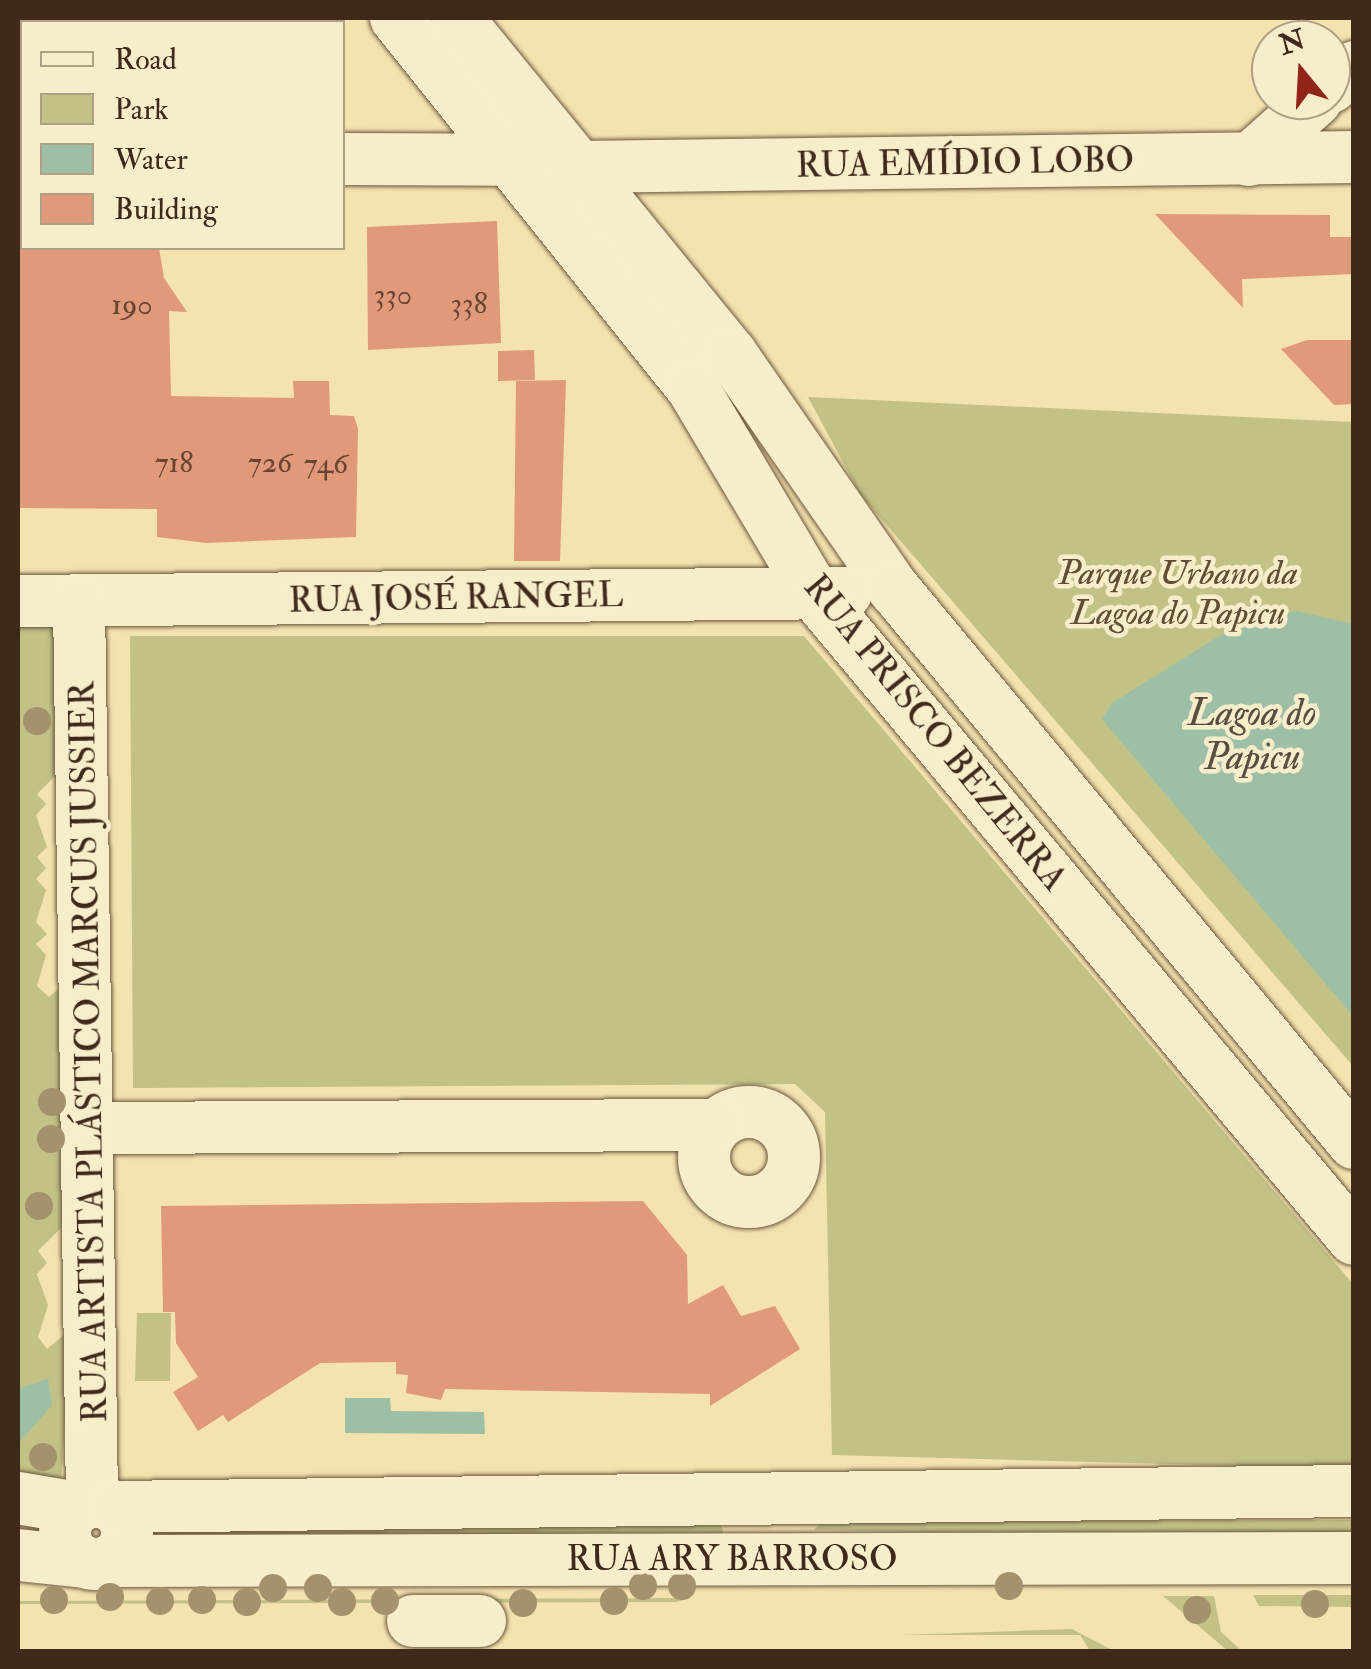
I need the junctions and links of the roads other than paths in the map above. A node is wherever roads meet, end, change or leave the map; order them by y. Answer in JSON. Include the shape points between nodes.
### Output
{"nodes":[{"id":1,"x":396,"y":18,"type":"edge"},
{"id":2,"x":457,"y":18,"type":"edge"},
{"id":3,"x":1296,"y":120,"type":"edge"},
{"id":4,"x":1354,"y":157,"type":"edge"},
{"id":5,"x":345,"y":159,"type":"edge"},
{"id":6,"x":509,"y":160,"type":"junction"},
{"id":7,"x":1250,"y":160,"type":"junction"},
{"id":8,"x":577,"y":166,"type":"junction"},
{"id":9,"x":894,"y":589,"type":"junction"},
{"id":10,"x":816,"y":596,"type":"junction"},
{"id":11,"x":18,"y":602,"type":"edge"},
{"id":12,"x":78,"y":602,"type":"junction"},
{"id":13,"x":716,"y":1125,"type":"dead end"},
{"id":14,"x":93,"y":1128,"type":"junction"},
{"id":15,"x":1354,"y":1143,"type":"edge"},
{"id":16,"x":1354,"y":1239,"type":"edge"},
{"id":17,"x":1354,"y":1490,"type":"edge"},
{"id":18,"x":18,"y":1498,"type":"edge"},
{"id":19,"x":777,"y":1501,"type":"junction"},
{"id":20,"x":95,"y":1506,"type":"junction"},
{"id":21,"x":18,"y":1555,"type":"edge"},
{"id":22,"x":769,"y":1558,"type":"junction"},
{"id":23,"x":1354,"y":1558,"type":"edge"},
{"id":24,"x":98,"y":1562,"type":"junction"},
{"id":25,"x":413,"y":1621,"type":"dead end"},
{"id":26,"x":480,"y":1621,"type":"dead end"}],
"edges":[{"from":1,"to":6,"type":"street","name":"RUA PRISCO BEZERRA"},
{"from":2,"to":8,"type":"street","name":"RUA PRISCO BEZERRA"},
{"from":3,"to":7,"type":"street"},
{"from":4,"to":7,"type":"street","name":"RUA EMÍDIO LOBO"},
{"from":5,"to":6,"type":"street"},
{"from":6,"to":10,"type":"street","name":"RUA PRISCO BEZERRA","via":[[692,387]]},
{"from":7,"to":8,"type":"street","name":"RUA EMÍDIO LOBO"},
{"from":8,"to":9,"type":"street","name":"RUA PRISCO BEZERRA","via":[[731,354]]},
{"from":9,"to":10,"type":"street","name":"RUA JOSÉ RANGEL"},
{"from":9,"to":15,"type":"street","name":"RUA PRISCO BEZERRA"},
{"from":10,"to":12,"type":"street","name":"RUA JOSÉ RANGEL"},
{"from":10,"to":16,"type":"street","name":"RUA PRISCO BEZERRA"},
{"from":11,"to":12,"type":"street","name":"RUA JOSÉ RANGEL"},
{"from":12,"to":14,"type":"street","name":"RUA ARTISTA PLÁSTICO MARCUS JUSSIER"},
{"from":13,"to":14,"type":"street"},
{"from":14,"to":20,"type":"street","name":"RUA ARTISTA PLÁSTICO MARCUS JUSSIER"},
{"from":17,"to":19,"type":"street","name":"RUA ARY BARROSO"},
{"from":18,"to":20,"type":"street","name":"RUA ARY BARROSO"},
{"from":19,"to":20,"type":"street","name":"RUA ARY BARROSO"},
{"from":19,"to":22,"type":"street"},
{"from":20,"to":24,"type":"street","name":"RUA ARTISTA PLÁSTICO MARCUS JUSSIER","via":[[128,1535]]},
{"from":21,"to":24,"type":"street","name":"RUA ARY BARROSO"},
{"from":22,"to":23,"type":"street","name":"RUA ARY BARROSO"},
{"from":22,"to":24,"type":"street","name":"RUA ARY BARROSO"},
{"from":25,"to":26,"type":"street"}]}
